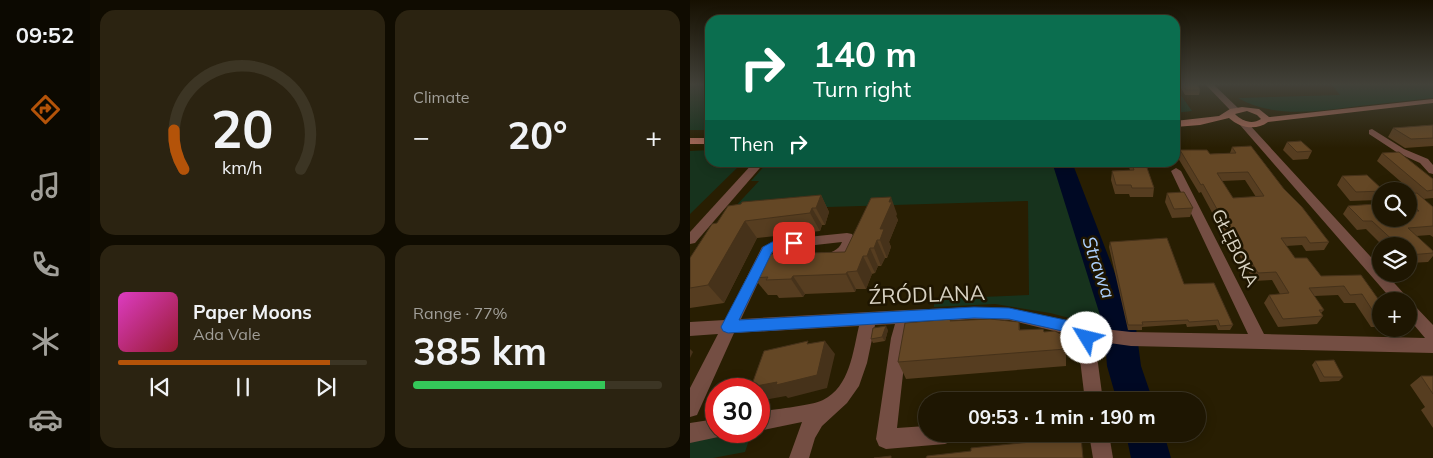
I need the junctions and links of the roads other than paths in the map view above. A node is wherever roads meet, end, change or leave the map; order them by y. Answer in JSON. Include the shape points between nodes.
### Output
{"nodes":[{"id":1,"x":1228,"y":105,"type":"edge"},
{"id":2,"x":1240,"y":105,"type":"edge"},
{"id":3,"x":1393,"y":105,"type":"edge"},
{"id":4,"x":1247,"y":109,"type":"junction"},
{"id":5,"x":1233,"y":112,"type":"junction"},
{"id":6,"x":1258,"y":112,"type":"junction"},
{"id":7,"x":1314,"y":114,"type":"junction"},
{"id":8,"x":1193,"y":122,"type":"junction"},
{"id":9,"x":1241,"y":122,"type":"junction"},
{"id":10,"x":1263,"y":122,"type":"junction"},
{"id":11,"x":1180,"y":123,"type":"edge"},
{"id":12,"x":1372,"y":132,"type":"dead end"},
{"id":13,"x":1264,"y":146,"type":"junction"},
{"id":14,"x":1428,"y":160,"type":"edge"},
{"id":15,"x":756,"y":167,"type":"edge"},
{"id":16,"x":1176,"y":170,"type":"dead end"},
{"id":17,"x":1433,"y":171,"type":"edge"},
{"id":18,"x":690,"y":240,"type":"edge"},
{"id":19,"x":813,"y":260,"type":"edge"},
{"id":20,"x":776,"y":265,"type":"edge"},
{"id":21,"x":758,"y":270,"type":"junction"},
{"id":22,"x":1394,"y":292,"type":"edge"},
{"id":23,"x":905,"y":316,"type":"junction"},
{"id":24,"x":868,"y":318,"type":"junction"},
{"id":25,"x":1417,"y":318,"type":"edge"},
{"id":26,"x":728,"y":327,"type":"junction"},
{"id":27,"x":690,"y":329,"type":"edge"},
{"id":28,"x":1089,"y":331,"type":"junction"},
{"id":29,"x":1433,"y":336,"type":"edge"},
{"id":30,"x":1260,"y":341,"type":"junction"},
{"id":31,"x":1433,"y":346,"type":"edge"},
{"id":32,"x":1093,"y":392,"type":"edge"},
{"id":33,"x":690,"y":408,"type":"edge"},
{"id":34,"x":825,"y":409,"type":"junction"},
{"id":35,"x":770,"y":419,"type":"edge"},
{"id":36,"x":705,"y":431,"type":"edge"},
{"id":37,"x":690,"y":433,"type":"edge"},
{"id":38,"x":918,"y":436,"type":"edge"},
{"id":39,"x":1100,"y":442,"type":"edge"},
{"id":40,"x":799,"y":458,"type":"edge"},
{"id":41,"x":1103,"y":458,"type":"edge"}],
"edges":[{"from":1,"to":5,"type":"street"},
{"from":2,"to":4,"type":"street"},
{"from":3,"to":7,"type":"street"},
{"from":4,"to":5,"type":"street"},
{"from":4,"to":6,"type":"street"},
{"from":5,"to":8,"type":"street"},
{"from":5,"to":9,"type":"street"},
{"from":6,"to":7,"type":"street"},
{"from":6,"to":10,"type":"street","via":[[1265,116]]},
{"from":7,"to":10,"type":"street"},
{"from":8,"to":9,"type":"street"},
{"from":8,"to":11,"type":"street"},
{"from":9,"to":10,"type":"street"},
{"from":9,"to":13,"type":"street"},
{"from":10,"to":13,"type":"street"},
{"from":12,"to":14,"type":"street","via":[[1401,151]]},
{"from":13,"to":22,"type":"street"},
{"from":14,"to":17,"type":"street"},
{"from":15,"to":18,"type":"street"},
{"from":16,"to":30,"type":"street","name":"GŁĘBOKA"},
{"from":19,"to":21,"type":"street","via":[[839,256],[846,250],[849,239],[843,236],[772,246]]},
{"from":20,"to":21,"type":"street"},
{"from":21,"to":26,"type":"street"},
{"from":23,"to":24,"type":"street","name":"ŹRÓDLANA"},
{"from":23,"to":28,"type":"street","name":"ŹRÓDLANA","via":[[1009,314]]},
{"from":23,"to":38,"type":"street","via":[[899,338],[886,439]]},
{"from":24,"to":26,"type":"street","name":"ŹRÓDLANA"},
{"from":24,"to":34,"type":"street","via":[[858,367],[840,399]]},
{"from":25,"to":29,"type":"street"},
{"from":26,"to":27,"type":"street","name":"ŹRÓDLANA"},
{"from":26,"to":33,"type":"street"},
{"from":28,"to":30,"type":"street","name":"ŹRÓDLANA","via":[[1113,338]]},
{"from":28,"to":32,"type":"street","via":[[1086,343]]},
{"from":30,"to":31,"type":"street","name":"ŹRÓDLANA"},
{"from":34,"to":35,"type":"street"},
{"from":34,"to":40,"type":"street","via":[[812,422]]},
{"from":36,"to":37,"type":"street"},
{"from":39,"to":41,"type":"street"}]}
